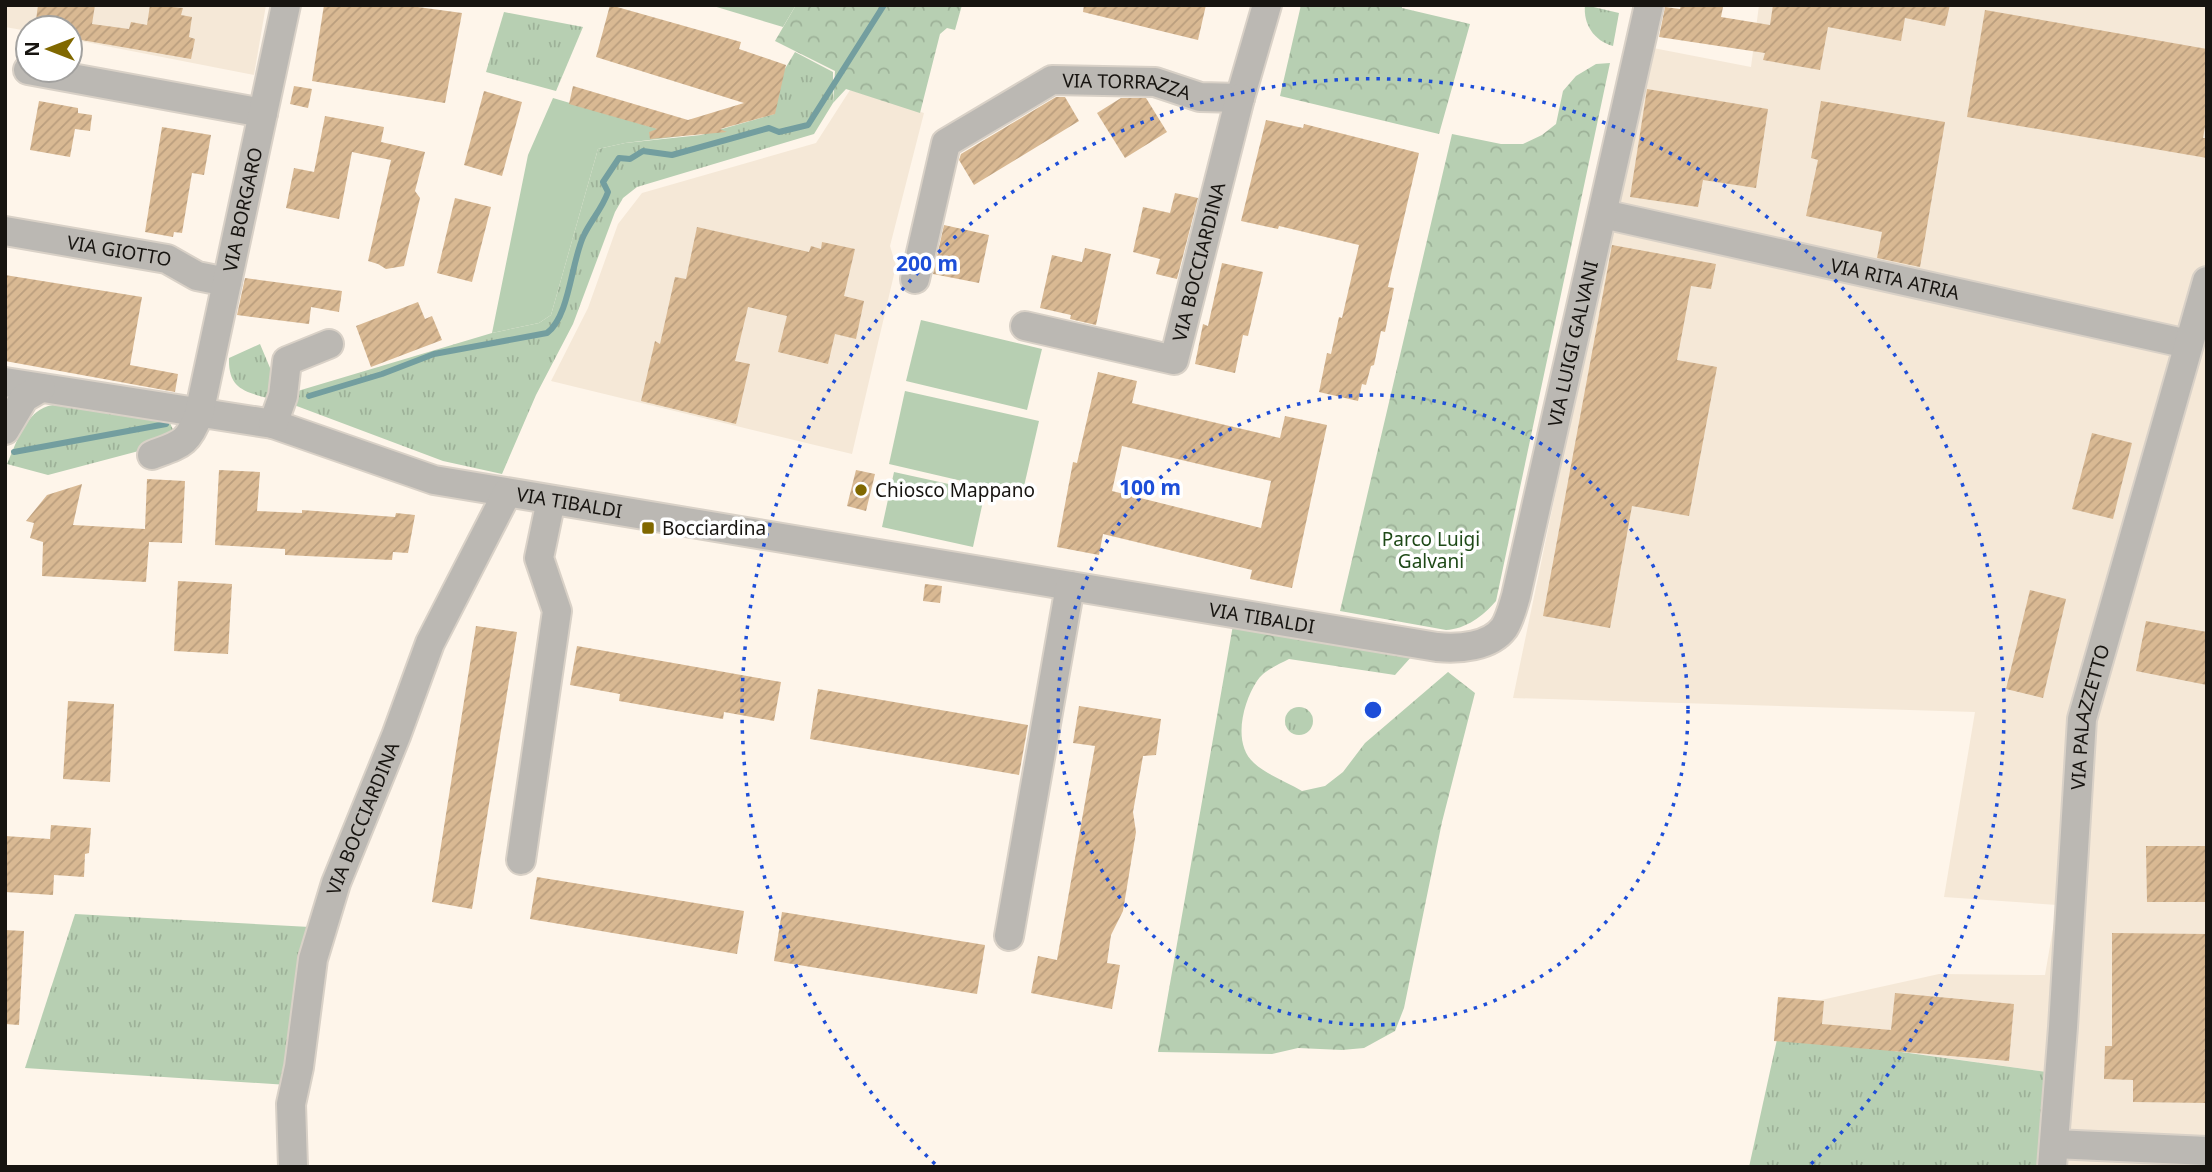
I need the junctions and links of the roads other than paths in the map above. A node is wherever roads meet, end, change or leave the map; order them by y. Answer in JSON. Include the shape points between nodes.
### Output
{"nodes":[{"id":1,"x":286,"y":5,"type":"edge"},
{"id":2,"x":1267,"y":5,"type":"edge"},
{"id":3,"x":1649,"y":5,"type":"edge"},
{"id":4,"x":84,"y":80,"type":"edge"},
{"id":5,"x":1240,"y":98,"type":"junction"},
{"id":6,"x":263,"y":113,"type":"junction"},
{"id":7,"x":1603,"y":214,"type":"junction"},
{"id":8,"x":5,"y":231,"type":"edge"},
{"id":9,"x":915,"y":279,"type":"dead end"},
{"id":10,"x":2207,"y":281,"type":"edge"},
{"id":11,"x":227,"y":282,"type":"junction"},
{"id":12,"x":1025,"y":326,"type":"dead end"},
{"id":13,"x":329,"y":344,"type":"dead end"},
{"id":14,"x":2188,"y":344,"type":"junction"},
{"id":15,"x":5,"y":382,"type":"edge"},
{"id":16,"x":41,"y":388,"type":"junction"},
{"id":17,"x":199,"y":414,"type":"junction"},
{"id":18,"x":273,"y":424,"type":"junction"},
{"id":19,"x":5,"y":430,"type":"edge"},
{"id":20,"x":152,"y":455,"type":"dead end"},
{"id":21,"x":507,"y":493,"type":"junction"},
{"id":22,"x":551,"y":500,"type":"junction"},
{"id":23,"x":1070,"y":586,"type":"junction"},
{"id":24,"x":1453,"y":648,"type":"joint"},
{"id":25,"x":521,"y":859,"type":"dead end"},
{"id":26,"x":1009,"y":936,"type":"dead end"},
{"id":27,"x":2207,"y":1152,"type":"edge"},
{"id":28,"x":2053,"y":1155,"type":"edge"},
{"id":29,"x":293,"y":1167,"type":"edge"}],
"edges":[{"from":1,"to":6,"type":"street","name":"VIA BORGARO"},
{"from":2,"to":5,"type":"street"},
{"from":3,"to":7,"type":"street","name":"VIA LUIGI GALVANI"},
{"from":4,"to":6,"type":"street"},
{"from":5,"to":9,"type":"street","name":"VIA TORRAZZA","via":[[1200,97],[1155,82],[1052,80],[946,143]]},
{"from":5,"to":12,"type":"street","name":"VIA BOCCIARDINA","via":[[1174,360]]},
{"from":6,"to":11,"type":"street","name":"VIA BORGARO"},
{"from":7,"to":14,"type":"street","name":"VIA RITA ATRIA"},
{"from":7,"to":24,"type":"street","name":"VIA LUIGI GALVANI","via":[[1516,596],[1504,628],[1483,643]]},
{"from":8,"to":11,"type":"street","name":"VIA GIOTTO","via":[[167,259],[197,276]]},
{"from":10,"to":14,"type":"street","name":"VIA PALAZZETTO"},
{"from":11,"to":17,"type":"street","name":"VIA BORGARO"},
{"from":13,"to":18,"type":"street","via":[[287,361],[283,396]]},
{"from":14,"to":28,"type":"street","name":"VIA PALAZZETTO","via":[[2082,719]]},
{"from":15,"to":16,"type":"street"},
{"from":16,"to":17,"type":"street"},
{"from":16,"to":19,"type":"street","via":[[24,398]]},
{"from":17,"to":18,"type":"street","name":"VIA TIBALDI"},
{"from":17,"to":20,"type":"street","name":"VIA BORGARO","via":[[192,434],[182,444]]},
{"from":18,"to":21,"type":"street","name":"VIA TIBALDI","via":[[434,480]]},
{"from":21,"to":22,"type":"street","name":"VIA TIBALDI"},
{"from":21,"to":29,"type":"street","name":"VIA BOCCIARDINA","via":[[430,643],[336,883],[313,959],[291,1104]]},
{"from":22,"to":23,"type":"street","name":"VIA TIBALDI"},
{"from":22,"to":25,"type":"street","via":[[539,558],[557,611]]},
{"from":23,"to":24,"type":"street","name":"VIA TIBALDI"},
{"from":23,"to":26,"type":"street"},
{"from":27,"to":28,"type":"street"}]}
